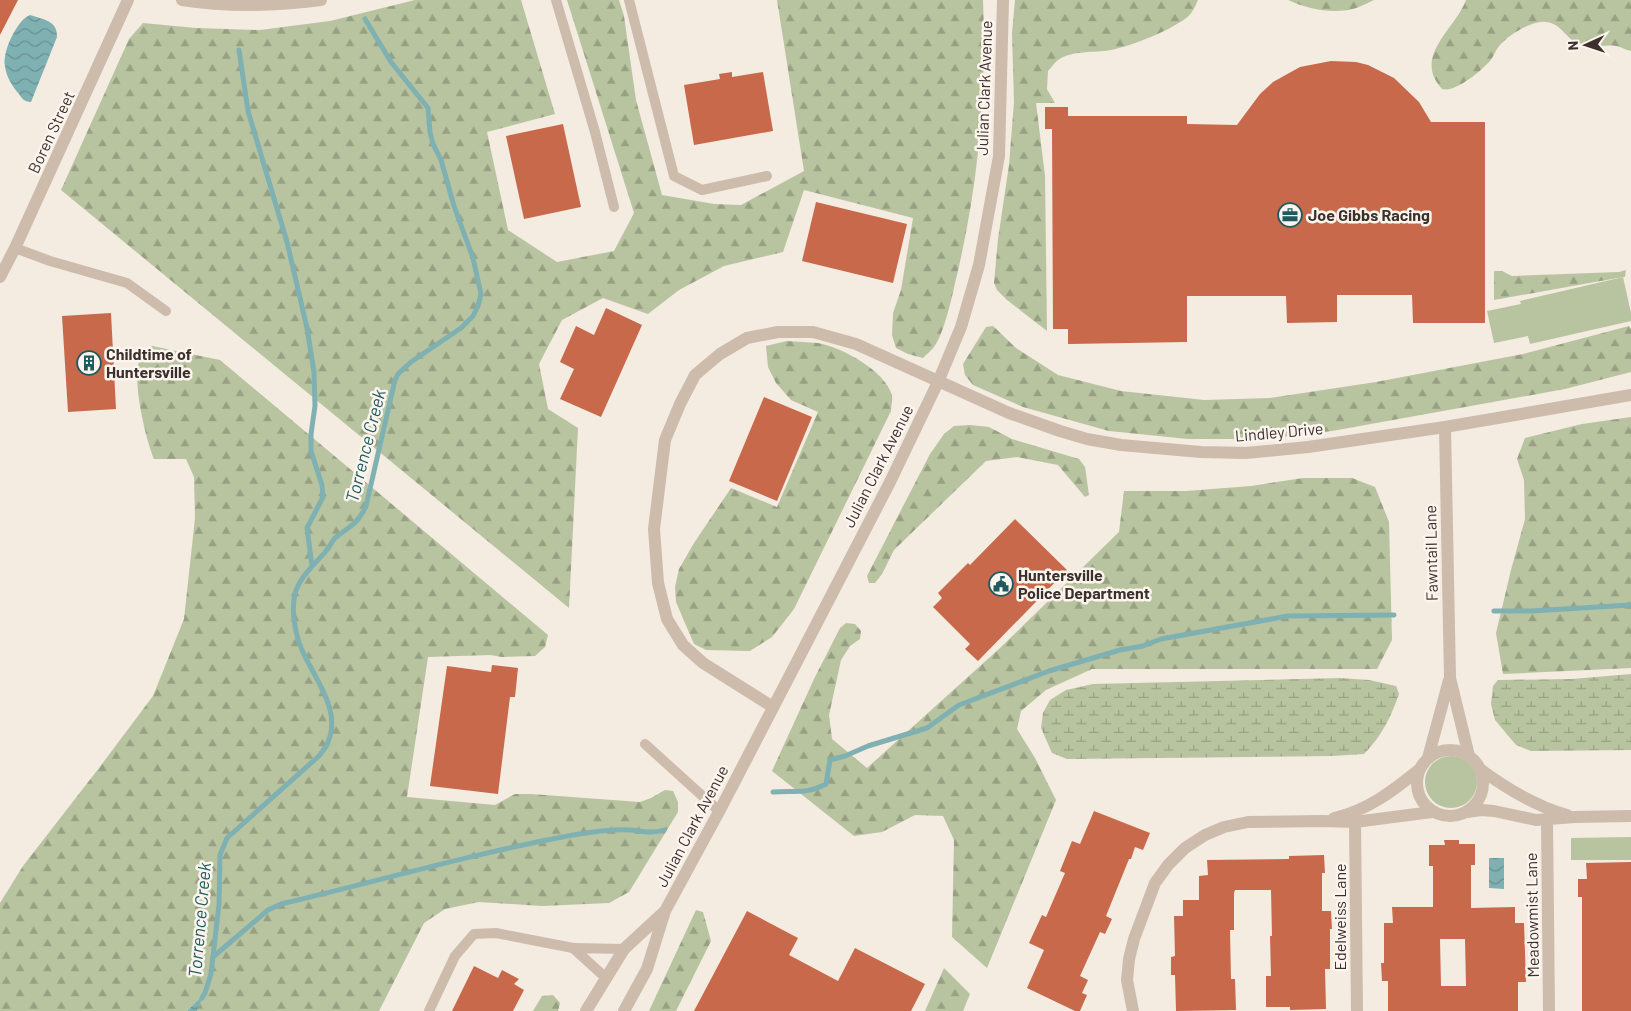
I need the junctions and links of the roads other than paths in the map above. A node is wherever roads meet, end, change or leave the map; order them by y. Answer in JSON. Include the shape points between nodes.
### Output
{"nodes":[{"id":1,"x":128,"y":0,"type":"edge"},
{"id":2,"x":182,"y":0,"type":"edge"},
{"id":3,"x":321,"y":0,"type":"edge"},
{"id":4,"x":556,"y":0,"type":"edge"},
{"id":5,"x":629,"y":0,"type":"edge"},
{"id":6,"x":1003,"y":0,"type":"edge"},
{"id":7,"x":767,"y":176,"type":"dead end"},
{"id":8,"x":614,"y":206,"type":"dead end"},
{"id":9,"x":15,"y":248,"type":"junction"},
{"id":10,"x":0,"y":277,"type":"edge"},
{"id":11,"x":166,"y":310,"type":"dead end"},
{"id":12,"x":938,"y":382,"type":"junction"},
{"id":13,"x":1631,"y":395,"type":"edge"},
{"id":14,"x":1445,"y":427,"type":"junction"},
{"id":15,"x":1450,"y":678,"type":"junction"},
{"id":16,"x":773,"y":707,"type":"junction"},
{"id":17,"x":645,"y":744,"type":"dead end"},
{"id":18,"x":1469,"y":756,"type":"junction"},
{"id":19,"x":1428,"y":758,"type":"junction"},
{"id":20,"x":1420,"y":769,"type":"junction"},
{"id":21,"x":1480,"y":769,"type":"junction"},
{"id":22,"x":719,"y":811,"type":"junction"},
{"id":23,"x":1432,"y":812,"type":"junction"},
{"id":24,"x":1468,"y":812,"type":"junction"},
{"id":25,"x":1631,"y":816,"type":"edge"},
{"id":26,"x":1574,"y":817,"type":"junction"},
{"id":27,"x":1548,"y":820,"type":"junction"},
{"id":28,"x":1323,"y":821,"type":"junction"},
{"id":29,"x":1355,"y":822,"type":"junction"},
{"id":30,"x":665,"y":911,"type":"junction"},
{"id":31,"x":573,"y":948,"type":"junction"},
{"id":32,"x":624,"y":949,"type":"junction"},
{"id":33,"x":606,"y":978,"type":"junction"},
{"id":34,"x":429,"y":1011,"type":"edge"},
{"id":35,"x":586,"y":1011,"type":"edge"},
{"id":36,"x":624,"y":1011,"type":"edge"},
{"id":37,"x":1133,"y":1011,"type":"edge"},
{"id":38,"x":1357,"y":1011,"type":"edge"},
{"id":39,"x":1549,"y":1011,"type":"edge"}],
"edges":[{"from":1,"to":9,"type":"street","name":"Boren Street"},
{"from":2,"to":3,"type":"street","via":[[242,4]]},
{"from":4,"to":8,"type":"lane"},
{"from":5,"to":7,"type":"lane","via":[[674,176],[702,190]]},
{"from":6,"to":12,"type":"street","name":"Julian Clark Avenue","via":[[997,176],[970,301]]},
{"from":9,"to":10,"type":"street","name":"Boren Street"},
{"from":9,"to":11,"type":"lane","via":[[127,283]]},
{"from":12,"to":14,"type":"street","name":"Lindley Drive","via":[[1060,431],[1095,440],[1158,449],[1246,453]]},
{"from":12,"to":16,"type":"street","name":"Julian Clark Avenue"},
{"from":12,"to":16,"type":"street","name":"Lindley Drive","via":[[856,344],[813,332],[778,332],[747,338],[720,354],[695,375],[680,404],[665,440],[654,529],[658,584],[667,619],[683,645],[704,663]]},
{"from":13,"to":14,"type":"street","name":"Lindley Drive"},
{"from":14,"to":15,"type":"street","name":"Fawntail Lane"},
{"from":15,"to":18,"type":"street","name":"Fawntail Lane"},
{"from":15,"to":19,"type":"street","name":"Fawntail Lane"},
{"from":16,"to":22,"type":"street","name":"Julian Clark Avenue"},
{"from":17,"to":22,"type":"lane"},
{"from":18,"to":19,"type":"street","via":[[1448,750]]},
{"from":18,"to":21,"type":"street"},
{"from":19,"to":20,"type":"street"},
{"from":20,"to":23,"type":"street","via":[[1416,788],[1420,799]]},
{"from":20,"to":28,"type":"street","via":[[1374,802]]},
{"from":21,"to":24,"type":"street","via":[[1484,784],[1482,795]]},
{"from":21,"to":26,"type":"street","via":[[1539,806]]},
{"from":22,"to":30,"type":"street","name":"Julian Clark Avenue"},
{"from":23,"to":24,"type":"street","via":[[1447,817]]},
{"from":23,"to":29,"type":"street"},
{"from":24,"to":27,"type":"street","via":[[1494,811]]},
{"from":25,"to":26,"type":"street"},
{"from":26,"to":27,"type":"street"},
{"from":27,"to":39,"type":"street","name":"Meadowmist Lane"},
{"from":28,"to":29,"type":"street"},
{"from":28,"to":37,"type":"street","via":[[1248,822],[1224,827],[1185,848],[1155,883],[1134,939],[1127,980]]},
{"from":29,"to":38,"type":"street","name":"Edelweiss Lane"},
{"from":30,"to":32,"type":"street","name":"Julian Clark Avenue"},
{"from":30,"to":36,"type":"street","name":"Julian Clark Avenue","via":[[647,969]]},
{"from":31,"to":32,"type":"lane"},
{"from":31,"to":33,"type":"lane"},
{"from":31,"to":34,"type":"lane","via":[[496,933],[474,934],[455,956]]},
{"from":32,"to":33,"type":"street","name":"Julian Clark Avenue"},
{"from":33,"to":35,"type":"street","name":"Julian Clark Avenue"}]}
